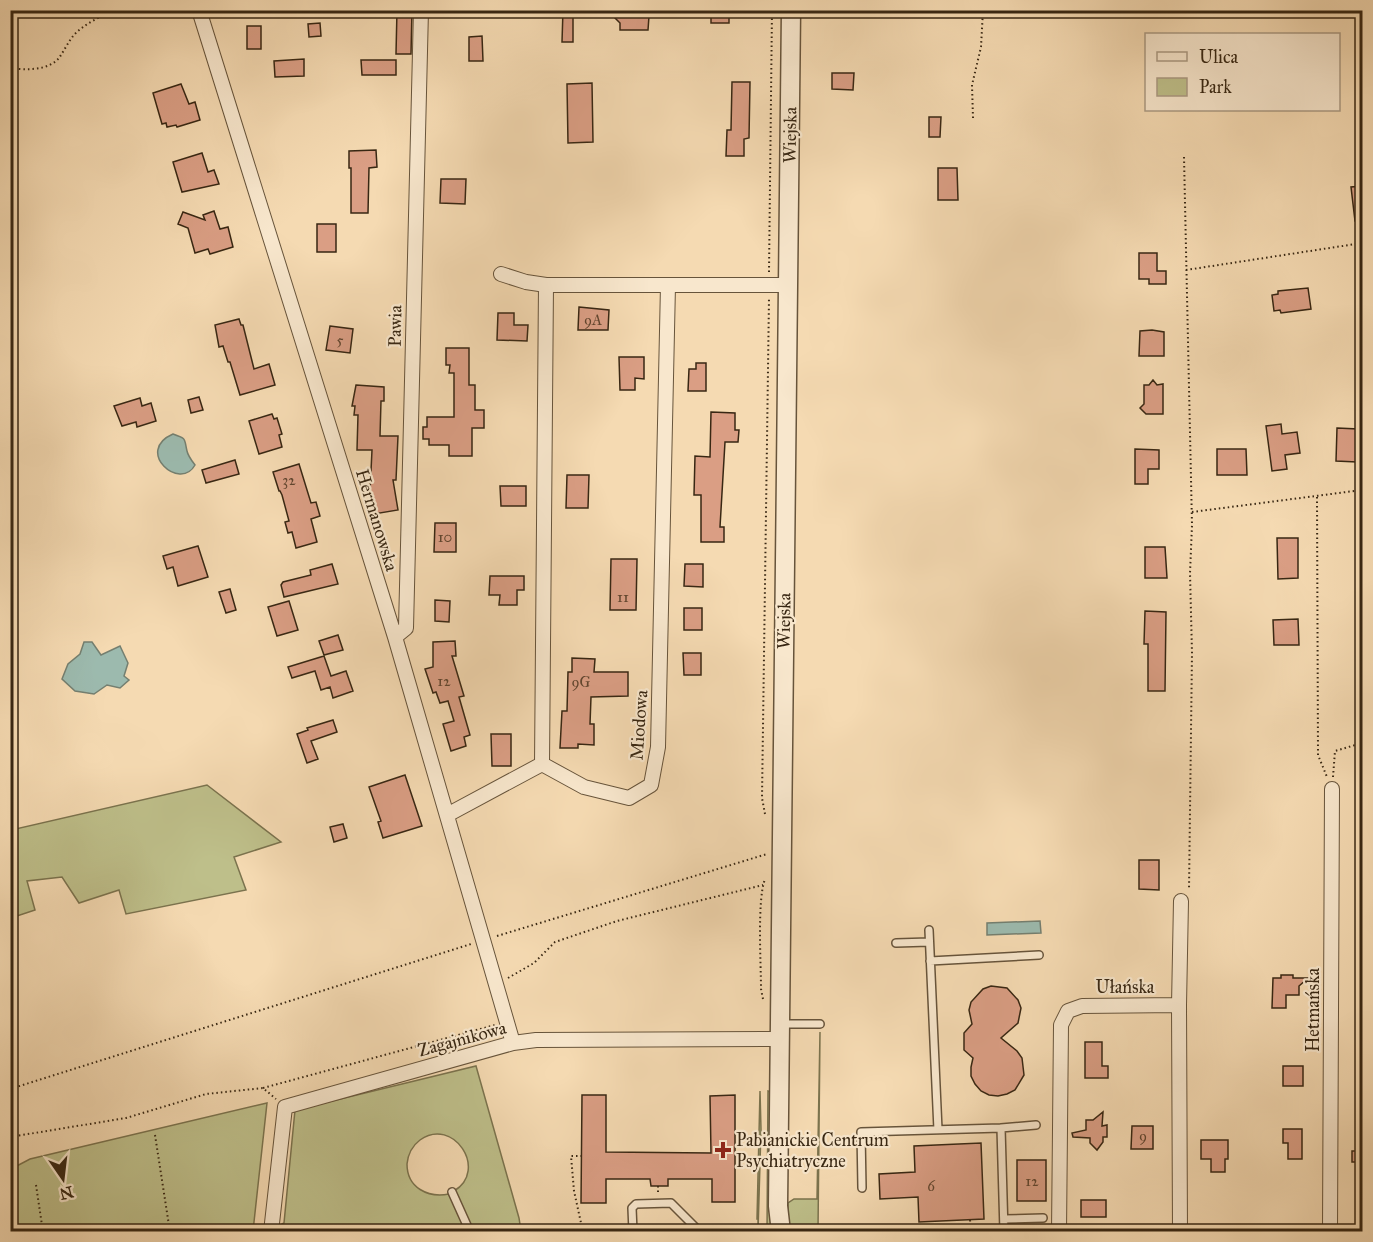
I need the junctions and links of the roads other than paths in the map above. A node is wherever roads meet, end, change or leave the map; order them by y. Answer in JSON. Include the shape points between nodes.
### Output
{"nodes":[{"id":1,"x":199,"y":10,"type":"edge"},
{"id":2,"x":421,"y":10,"type":"edge"},
{"id":3,"x":791,"y":10,"type":"edge"},
{"id":4,"x":501,"y":274,"type":"dead end"},
{"id":5,"x":546,"y":285,"type":"junction"},
{"id":6,"x":668,"y":285,"type":"junction"},
{"id":7,"x":788,"y":285,"type":"junction"},
{"id":8,"x":395,"y":637,"type":"junction"},
{"id":9,"x":542,"y":764,"type":"junction"},
{"id":10,"x":1332,"y":789,"type":"road end"},
{"id":11,"x":447,"y":815,"type":"junction"},
{"id":12,"x":1185,"y":897,"type":"road end"},
{"id":13,"x":929,"y":930,"type":"dead end"},
{"id":14,"x":929,"y":942,"type":"junction"},
{"id":15,"x":896,"y":943,"type":"dead end"},
{"id":16,"x":1039,"y":956,"type":"dead end"},
{"id":17,"x":930,"y":961,"type":"junction"},
{"id":18,"x":1179,"y":1005,"type":"junction"},
{"id":19,"x":820,"y":1024,"type":"dead end"},
{"id":20,"x":780,"y":1032,"type":"junction"},
{"id":21,"x":513,"y":1042,"type":"junction"},
{"id":22,"x":1036,"y":1125,"type":"dead end"},
{"id":23,"x":1001,"y":1128,"type":"junction"},
{"id":24,"x":938,"y":1130,"type":"junction"},
{"id":25,"x":862,"y":1188,"type":"dead end"},
{"id":26,"x":452,"y":1192,"type":"dead end"},
{"id":27,"x":1043,"y":1218,"type":"dead end"},
{"id":28,"x":1004,"y":1225,"type":"edge"},
{"id":29,"x":271,"y":1232,"type":"edge"},
{"id":30,"x":470,"y":1232,"type":"edge"},
{"id":31,"x":633,"y":1232,"type":"edge"},
{"id":32,"x":700,"y":1232,"type":"edge"},
{"id":33,"x":782,"y":1232,"type":"edge"},
{"id":34,"x":1059,"y":1232,"type":"edge"},
{"id":35,"x":1179,"y":1232,"type":"edge"},
{"id":36,"x":1330,"y":1232,"type":"edge"}],
"edges":[{"from":1,"to":8,"type":"street","name":"Hermanowska"},
{"from":2,"to":8,"type":"street","name":"Pawia","via":[[406,628]]},
{"from":3,"to":7,"type":"street","name":"Wiejska"},
{"from":4,"to":5,"type":"street"},
{"from":5,"to":6,"type":"street"},
{"from":5,"to":9,"type":"street"},
{"from":6,"to":7,"type":"street"},
{"from":6,"to":9,"type":"street","name":"Miodowa","via":[[658,747],[651,785],[629,798],[584,787]]},
{"from":7,"to":20,"type":"street","name":"Wiejska"},
{"from":8,"to":11,"type":"street","name":"Hermanowska"},
{"from":9,"to":11,"type":"street"},
{"from":10,"to":36,"type":"street","name":"Hetmańska"},
{"from":11,"to":21,"type":"street","name":"Hermanowska"},
{"from":12,"to":18,"type":"street"},
{"from":13,"to":14,"type":"lane"},
{"from":14,"to":15,"type":"lane"},
{"from":14,"to":17,"type":"lane"},
{"from":16,"to":17,"type":"lane"},
{"from":17,"to":24,"type":"lane"},
{"from":18,"to":34,"type":"street","name":"Ułańska","via":[[1082,1006],[1068,1011],[1061,1025]]},
{"from":18,"to":35,"type":"street","name":"Ułańska"},
{"from":19,"to":20,"type":"lane"},
{"from":20,"to":21,"type":"street","name":"Zagajnikowa"},
{"from":20,"to":33,"type":"street","name":"Wiejska","via":[[778,1206]]},
{"from":21,"to":29,"type":"street","name":"Zagajnikowa","via":[[285,1107]]},
{"from":22,"to":23,"type":"lane"},
{"from":23,"to":24,"type":"lane"},
{"from":23,"to":28,"type":"lane"},
{"from":24,"to":25,"type":"lane","via":[[861,1132]]},
{"from":26,"to":30,"type":"lane"},
{"from":27,"to":28,"type":"lane"},
{"from":31,"to":32,"type":"lane","via":[[632,1208],[636,1204],[671,1203]]}]}
